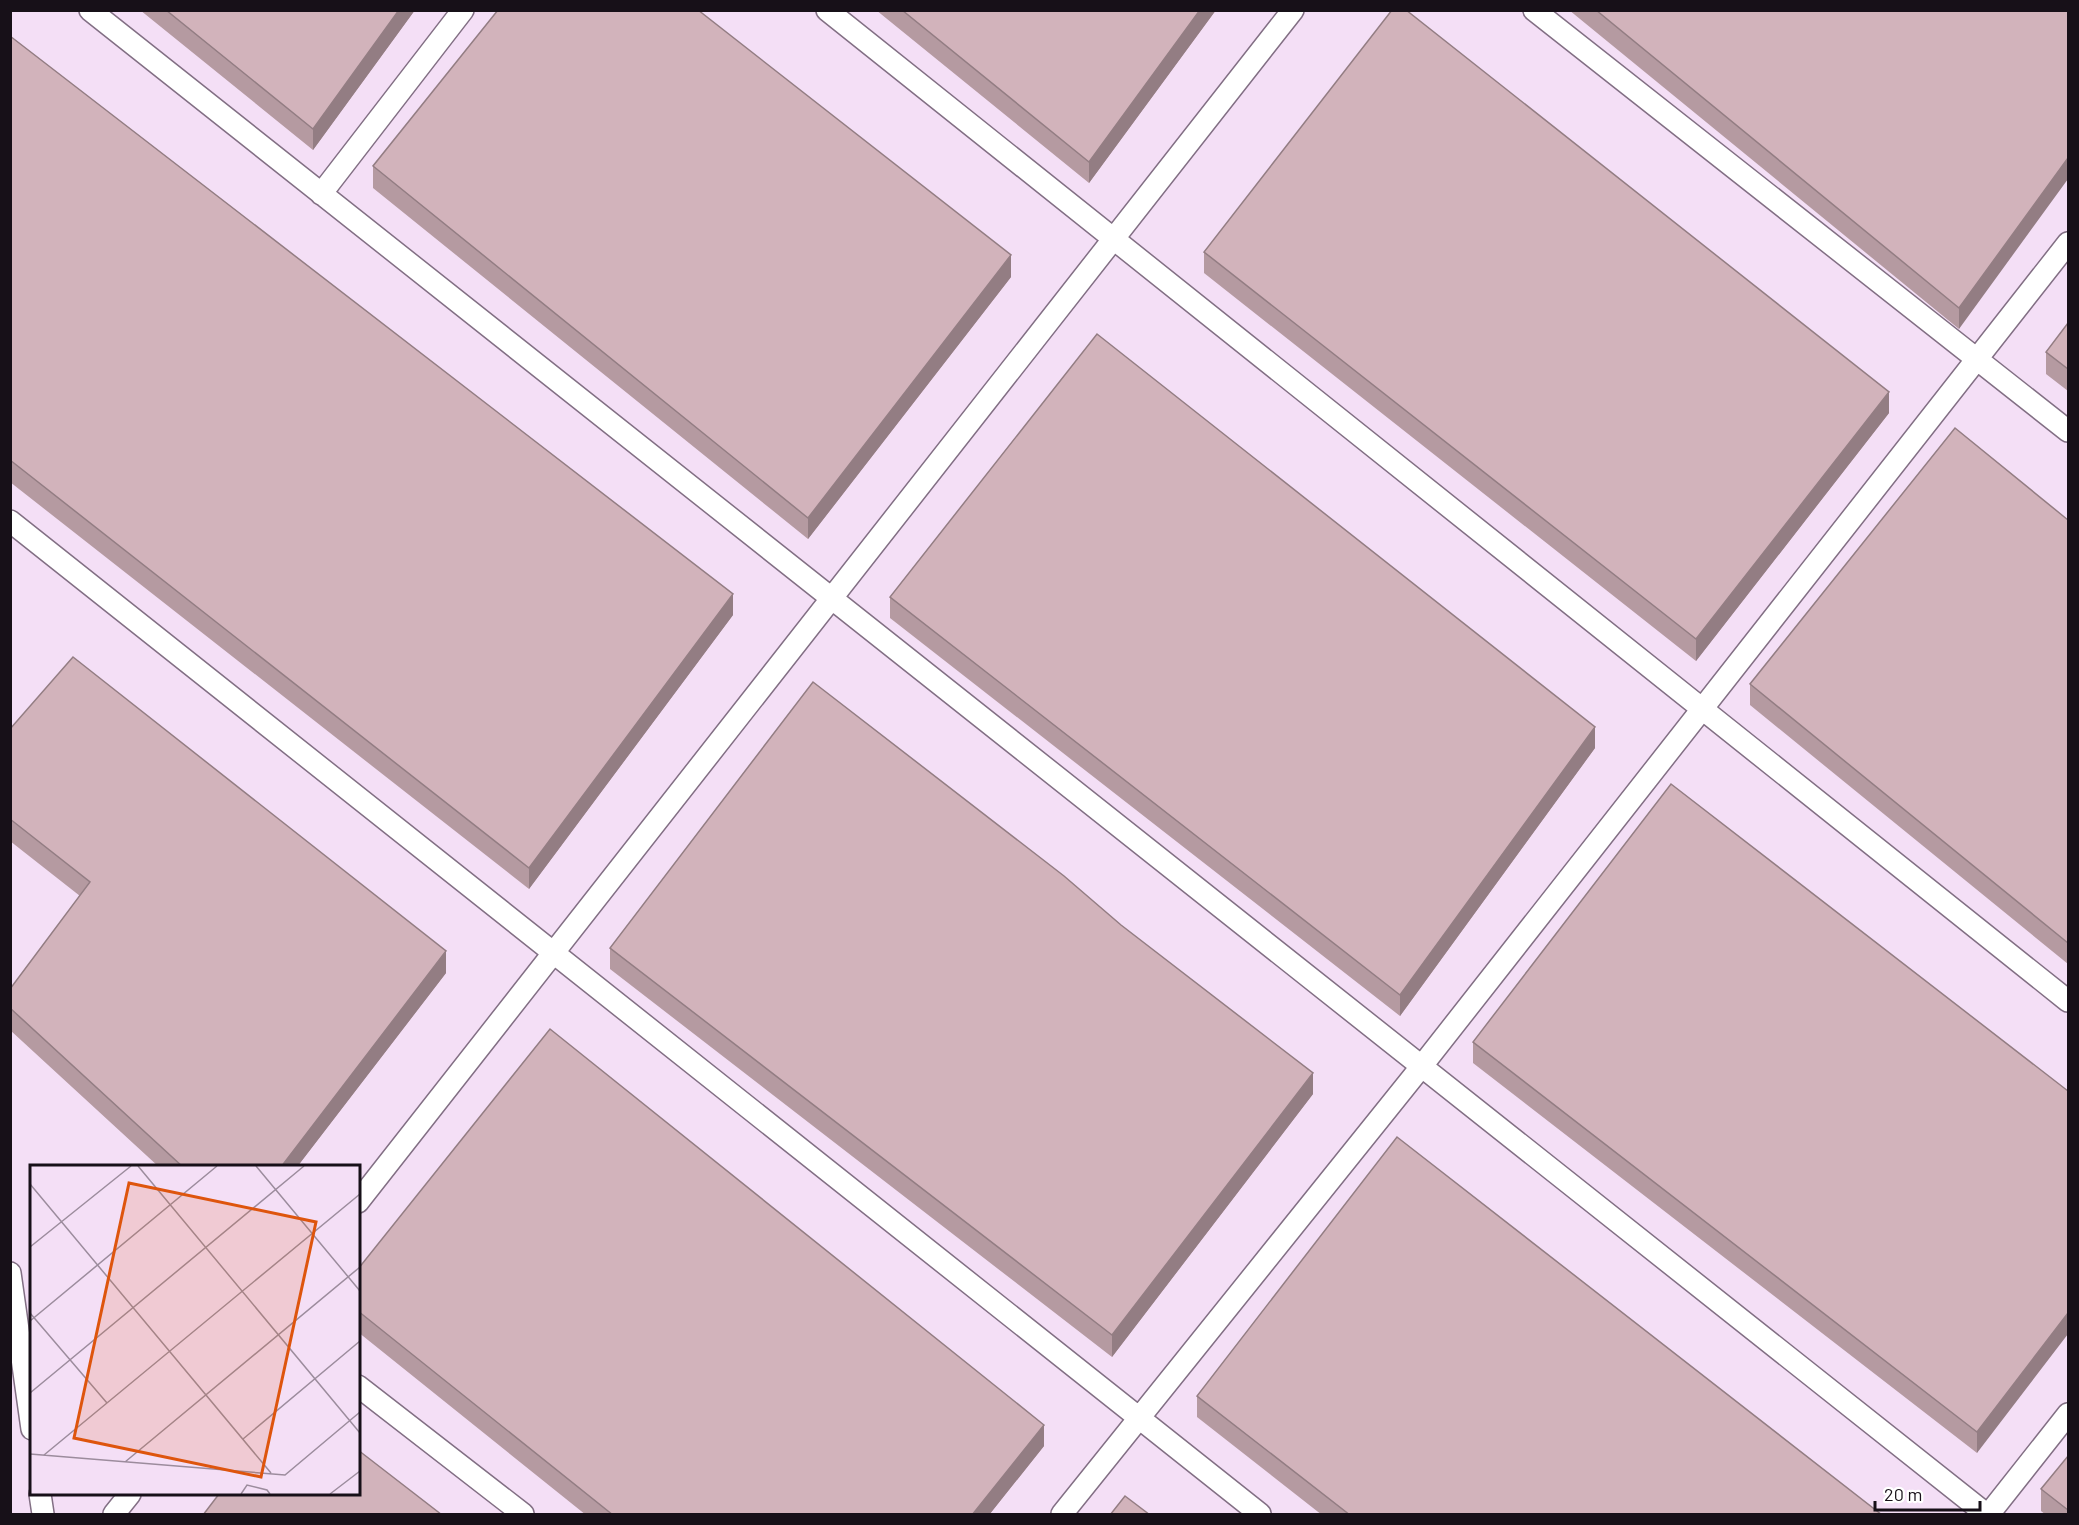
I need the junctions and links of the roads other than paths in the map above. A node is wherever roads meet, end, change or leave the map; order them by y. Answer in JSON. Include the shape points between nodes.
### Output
{"nodes":[{"id":1,"x":90,"y":10,"type":"edge"},
{"id":2,"x":463,"y":10,"type":"edge"},
{"id":3,"x":827,"y":10,"type":"edge"},
{"id":4,"x":1293,"y":10,"type":"edge"},
{"id":5,"x":1534,"y":10,"type":"edge"},
{"id":6,"x":321,"y":194,"type":"junction"},
{"id":7,"x":1114,"y":238,"type":"junction"},
{"id":8,"x":2068,"y":243,"type":"edge"},
{"id":9,"x":1977,"y":359,"type":"junction"},
{"id":10,"x":2068,"y":431,"type":"edge"},
{"id":11,"x":10,"y":521,"type":"edge"},
{"id":12,"x":831,"y":599,"type":"junction"},
{"id":13,"x":1702,"y":708,"type":"junction"},
{"id":14,"x":554,"y":953,"type":"junction"},
{"id":15,"x":2068,"y":1001,"type":"edge"},
{"id":16,"x":1421,"y":1067,"type":"junction"},
{"id":17,"x":360,"y":1199,"type":"edge"},
{"id":18,"x":10,"y":1273,"type":"edge"},
{"id":19,"x":360,"y":1388,"type":"edge"},
{"id":20,"x":2068,"y":1414,"type":"edge"},
{"id":21,"x":30,"y":1415,"type":"edge"},
{"id":22,"x":1138,"y":1418,"type":"junction"},
{"id":23,"x":40,"y":1495,"type":"edge"},
{"id":24,"x":129,"y":1495,"type":"edge"},
{"id":25,"x":43,"y":1515,"type":"edge"},
{"id":26,"x":114,"y":1515,"type":"edge"},
{"id":27,"x":524,"y":1515,"type":"edge"},
{"id":28,"x":1062,"y":1515,"type":"edge"},
{"id":29,"x":1260,"y":1515,"type":"edge"},
{"id":30,"x":1987,"y":1515,"type":"edge"}],
"edges":[{"from":1,"to":6,"type":"lane"},
{"from":2,"to":6,"type":"lane"},
{"from":3,"to":7,"type":"lane"},
{"from":4,"to":7,"type":"lane"},
{"from":5,"to":9,"type":"lane"},
{"from":6,"to":12,"type":"lane"},
{"from":7,"to":12,"type":"lane"},
{"from":7,"to":13,"type":"lane"},
{"from":8,"to":9,"type":"lane"},
{"from":9,"to":10,"type":"lane"},
{"from":9,"to":13,"type":"lane"},
{"from":11,"to":14,"type":"lane"},
{"from":12,"to":14,"type":"lane"},
{"from":12,"to":16,"type":"lane"},
{"from":13,"to":15,"type":"lane"},
{"from":13,"to":16,"type":"lane"},
{"from":14,"to":17,"type":"lane"},
{"from":14,"to":22,"type":"lane"},
{"from":16,"to":22,"type":"lane"},
{"from":16,"to":30,"type":"lane"},
{"from":18,"to":21,"type":"lane"},
{"from":19,"to":27,"type":"lane"},
{"from":20,"to":30,"type":"lane"},
{"from":22,"to":28,"type":"lane"},
{"from":22,"to":29,"type":"lane"},
{"from":23,"to":25,"type":"lane"},
{"from":24,"to":26,"type":"lane"}]}
